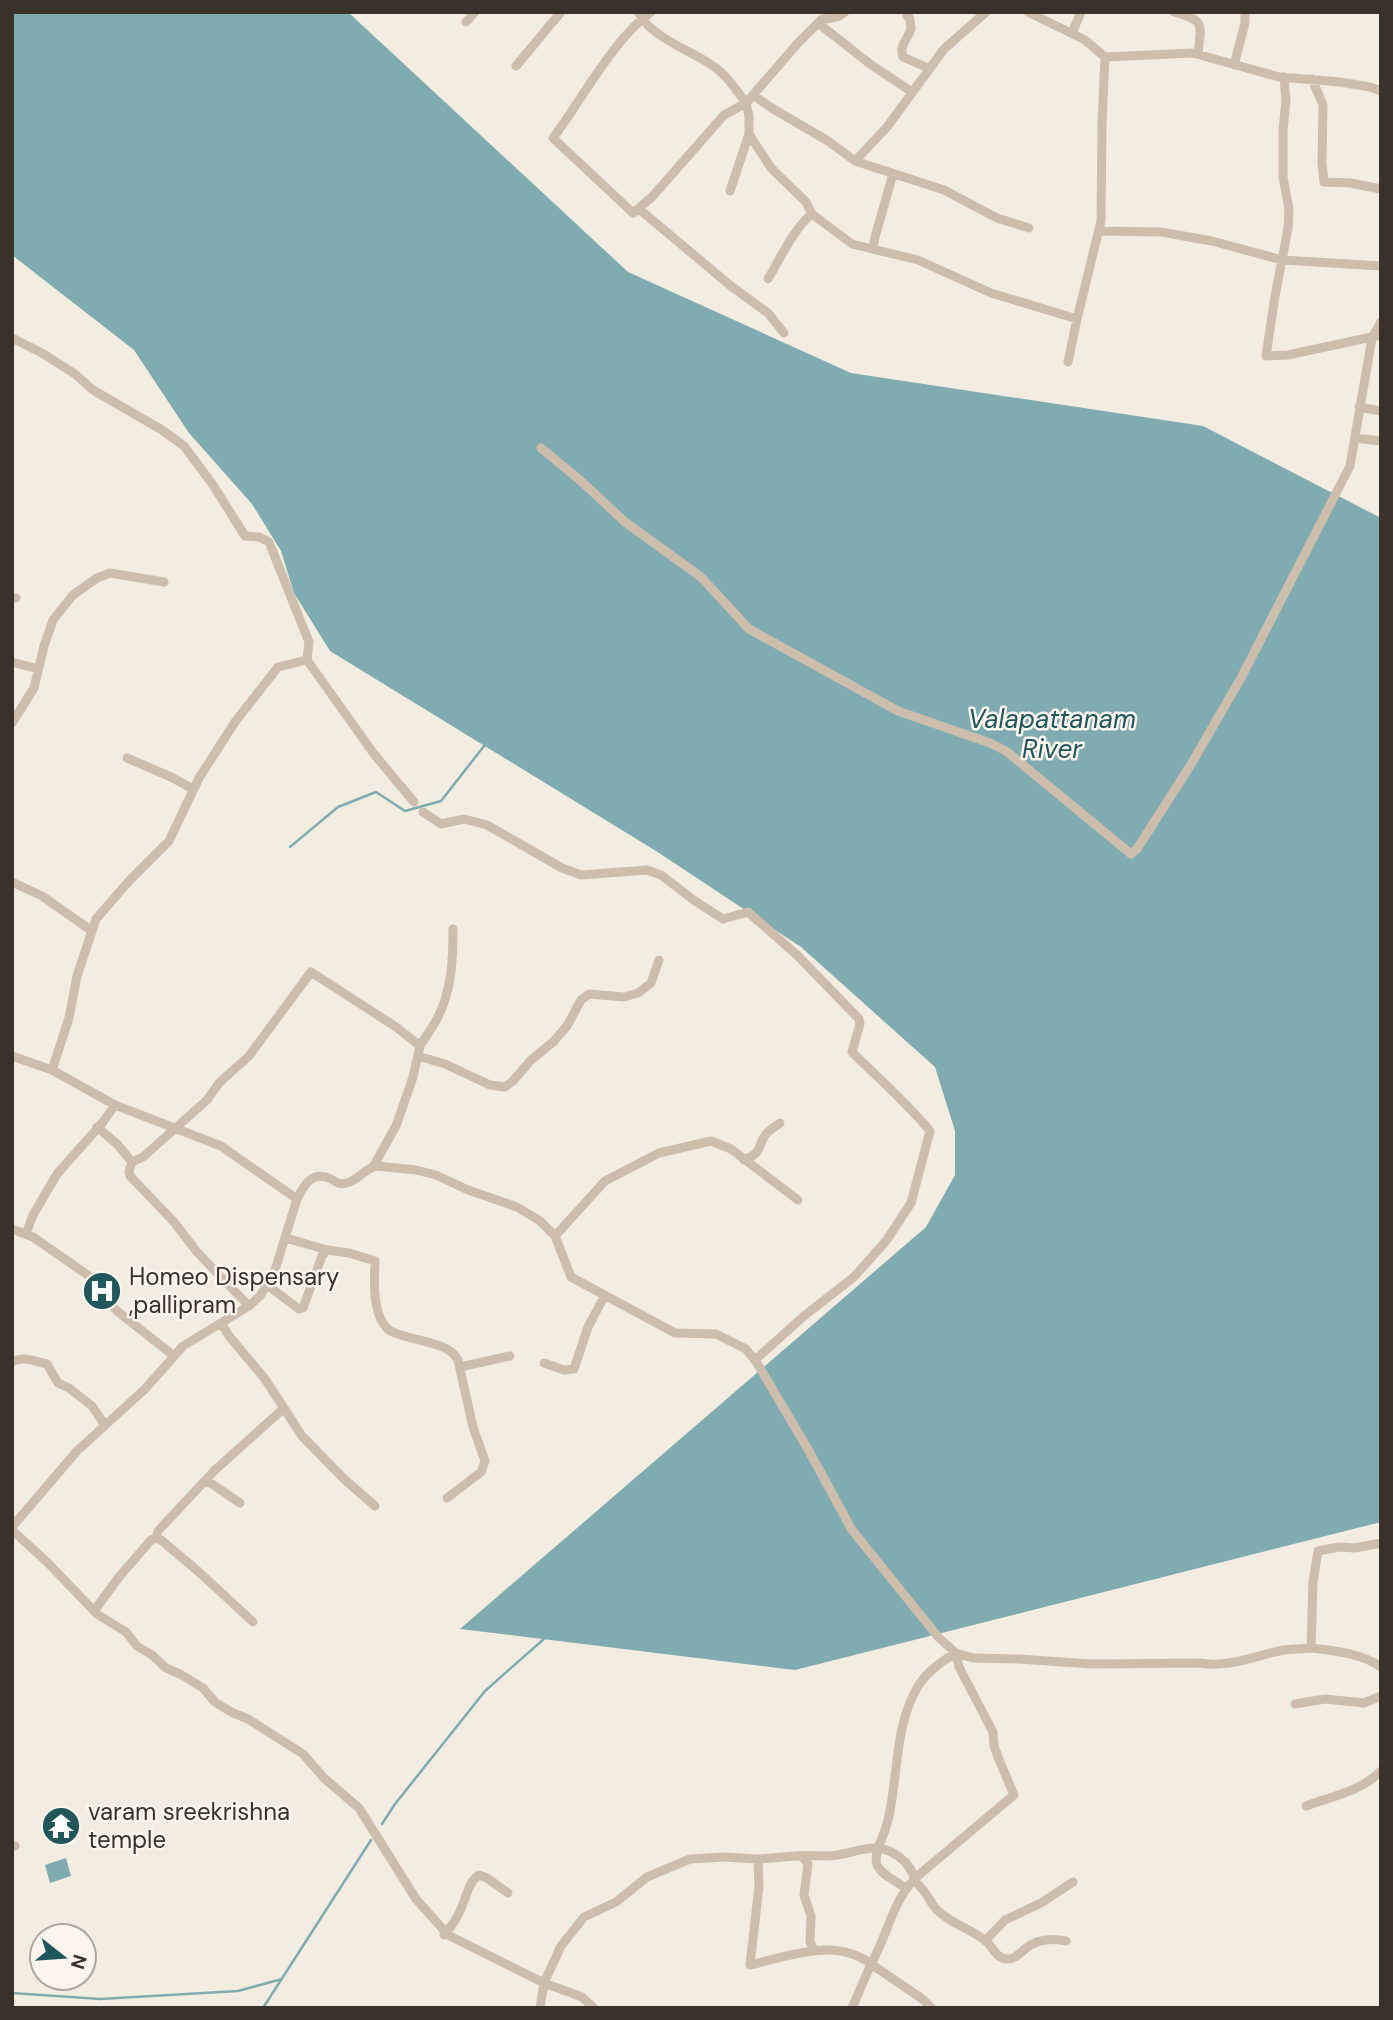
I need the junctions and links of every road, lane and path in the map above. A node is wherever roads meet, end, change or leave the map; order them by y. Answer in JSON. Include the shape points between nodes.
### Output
{"nodes":[{"id":1,"x":475,"y":12,"type":"edge"},
{"id":2,"x":561,"y":12,"type":"edge"},
{"id":3,"x":651,"y":12,"type":"edge"},
{"id":4,"x":845,"y":12,"type":"edge"},
{"id":5,"x":986,"y":12,"type":"edge"},
{"id":6,"x":1028,"y":12,"type":"edge"},
{"id":7,"x":1081,"y":12,"type":"edge"},
{"id":8,"x":1174,"y":12,"type":"edge"},
{"id":9,"x":1245,"y":12,"type":"edge"},
{"id":10,"x":640,"y":15,"type":"edge"},
{"id":11,"x":907,"y":16,"type":"dead end"},
{"id":12,"x":819,"y":18,"type":"edge"},
{"id":13,"x":466,"y":22,"type":"dead end"},
{"id":14,"x":1072,"y":33,"type":"junction"},
{"id":15,"x":1198,"y":54,"type":"junction"},
{"id":16,"x":1105,"y":57,"type":"junction"},
{"id":17,"x":1234,"y":65,"type":"junction"},
{"id":18,"x":516,"y":66,"type":"dead end"},
{"id":19,"x":929,"y":68,"type":"junction"},
{"id":20,"x":1284,"y":77,"type":"junction"},
{"id":21,"x":1312,"y":79,"type":"junction"},
{"id":22,"x":1381,"y":91,"type":"edge"},
{"id":23,"x":912,"y":92,"type":"junction"},
{"id":24,"x":754,"y":95,"type":"junction"},
{"id":25,"x":746,"y":103,"type":"junction"},
{"id":26,"x":749,"y":134,"type":"junction"},
{"id":27,"x":855,"y":161,"type":"junction"},
{"id":28,"x":893,"y":174,"type":"junction"},
{"id":29,"x":1381,"y":189,"type":"edge"},
{"id":30,"x":730,"y":191,"type":"dead end"},
{"id":31,"x":639,"y":209,"type":"junction"},
{"id":32,"x":812,"y":214,"type":"junction"},
{"id":33,"x":1028,"y":228,"type":"dead end"},
{"id":34,"x":1099,"y":231,"type":"junction"},
{"id":35,"x":873,"y":249,"type":"junction"},
{"id":36,"x":1282,"y":260,"type":"junction"},
{"id":37,"x":1381,"y":266,"type":"edge"},
{"id":38,"x":768,"y":279,"type":"dead end"},
{"id":39,"x":1077,"y":319,"type":"junction"},
{"id":40,"x":1381,"y":322,"type":"edge"},
{"id":41,"x":784,"y":333,"type":"dead end"},
{"id":42,"x":1377,"y":336,"type":"edge"},
{"id":43,"x":12,"y":338,"type":"edge"},
{"id":44,"x":1068,"y":362,"type":"dead end"},
{"id":45,"x":1359,"y":407,"type":"junction"},
{"id":46,"x":1381,"y":411,"type":"edge"},
{"id":47,"x":1355,"y":438,"type":"junction"},
{"id":48,"x":1381,"y":441,"type":"edge"},
{"id":49,"x":541,"y":448,"type":"dead end"},
{"id":50,"x":164,"y":582,"type":"dead end"},
{"id":51,"x":307,"y":660,"type":"junction"},
{"id":52,"x":12,"y":662,"type":"edge"},
{"id":53,"x":38,"y":669,"type":"junction"},
{"id":54,"x":12,"y":723,"type":"edge"},
{"id":55,"x":127,"y":758,"type":"dead end"},
{"id":56,"x":193,"y":789,"type":"junction"},
{"id":57,"x":414,"y":802,"type":"dead end"},
{"id":58,"x":423,"y":812,"type":"dead end"},
{"id":59,"x":12,"y":882,"type":"edge"},
{"id":60,"x":453,"y":929,"type":"dead end"},
{"id":61,"x":92,"y":930,"type":"junction"},
{"id":62,"x":659,"y":960,"type":"dead end"},
{"id":63,"x":420,"y":1046,"type":"junction"},
{"id":64,"x":12,"y":1056,"type":"edge"},
{"id":65,"x":418,"y":1056,"type":"junction"},
{"id":66,"x":52,"y":1070,"type":"junction"},
{"id":67,"x":115,"y":1105,"type":"junction"},
{"id":68,"x":780,"y":1123,"type":"dead end"},
{"id":69,"x":97,"y":1127,"type":"junction"},
{"id":70,"x":176,"y":1129,"type":"junction"},
{"id":71,"x":744,"y":1160,"type":"junction"},
{"id":72,"x":132,"y":1163,"type":"junction"},
{"id":73,"x":373,"y":1167,"type":"junction"},
{"id":74,"x":297,"y":1199,"type":"junction"},
{"id":75,"x":798,"y":1200,"type":"dead end"},
{"id":76,"x":12,"y":1229,"type":"edge"},
{"id":77,"x":26,"y":1234,"type":"junction"},
{"id":78,"x":555,"y":1236,"type":"junction"},
{"id":79,"x":286,"y":1238,"type":"junction"},
{"id":80,"x":327,"y":1250,"type":"junction"},
{"id":81,"x":267,"y":1285,"type":"junction"},
{"id":82,"x":605,"y":1295,"type":"junction"},
{"id":83,"x":249,"y":1306,"type":"junction"},
{"id":84,"x":221,"y":1323,"type":"junction"},
{"id":85,"x":174,"y":1356,"type":"junction"},
{"id":86,"x":510,"y":1356,"type":"dead end"},
{"id":87,"x":755,"y":1360,"type":"junction"},
{"id":88,"x":12,"y":1362,"type":"edge"},
{"id":89,"x":544,"y":1363,"type":"dead end"},
{"id":90,"x":460,"y":1367,"type":"junction"},
{"id":91,"x":283,"y":1409,"type":"junction"},
{"id":92,"x":105,"y":1425,"type":"junction"},
{"id":93,"x":205,"y":1482,"type":"junction"},
{"id":94,"x":447,"y":1498,"type":"dead end"},
{"id":95,"x":240,"y":1503,"type":"dead end"},
{"id":96,"x":375,"y":1506,"type":"dead end"},
{"id":97,"x":12,"y":1529,"type":"edge"},
{"id":98,"x":156,"y":1538,"type":"junction"},
{"id":99,"x":1381,"y":1543,"type":"edge"},
{"id":100,"x":94,"y":1611,"type":"junction"},
{"id":101,"x":253,"y":1622,"type":"dead end"},
{"id":102,"x":1311,"y":1648,"type":"junction"},
{"id":103,"x":956,"y":1653,"type":"junction"},
{"id":104,"x":1381,"y":1667,"type":"edge"},
{"id":105,"x":1381,"y":1696,"type":"edge"},
{"id":106,"x":1295,"y":1704,"type":"dead end"},
{"id":107,"x":1381,"y":1771,"type":"edge"},
{"id":108,"x":1306,"y":1806,"type":"dead end"},
{"id":109,"x":878,"y":1849,"type":"junction"},
{"id":110,"x":802,"y":1856,"type":"junction"},
{"id":111,"x":758,"y":1858,"type":"junction"},
{"id":112,"x":914,"y":1880,"type":"junction"},
{"id":113,"x":1073,"y":1882,"type":"dead end"},
{"id":114,"x":906,"y":1889,"type":"junction"},
{"id":115,"x":508,"y":1893,"type":"dead end"},
{"id":116,"x":444,"y":1934,"type":"junction"},
{"id":117,"x":985,"y":1941,"type":"junction"},
{"id":118,"x":1066,"y":1941,"type":"dead end"},
{"id":119,"x":814,"y":1950,"type":"junction"},
{"id":120,"x":871,"y":1964,"type":"junction"},
{"id":121,"x":544,"y":1983,"type":"junction"},
{"id":122,"x":540,"y":2008,"type":"edge"},
{"id":123,"x":594,"y":2008,"type":"edge"},
{"id":124,"x":852,"y":2008,"type":"edge"},
{"id":125,"x":932,"y":2008,"type":"edge"}],
"edges":[{"from":1,"to":13,"type":"street"},
{"from":2,"to":18,"type":"street"},
{"from":3,"to":10,"type":"street"},
{"from":4,"to":12,"type":"street"},
{"from":5,"to":19,"type":"street","via":[[944,48]]},
{"from":6,"to":14,"type":"street"},
{"from":7,"to":14,"type":"street"},
{"from":8,"to":15,"type":"street","via":[[1199,22]]},
{"from":9,"to":17,"type":"street"},
{"from":10,"to":25,"type":"street","via":[[650,29],[713,65]]},
{"from":10,"to":31,"type":"street","via":[[553,138],[622,204],[633,213]]},
{"from":11,"to":19,"type":"street","via":[[911,30],[904,40],[903,57]]},
{"from":12,"to":23,"type":"street","via":[[870,64]]},
{"from":12,"to":24,"type":"street"},
{"from":14,"to":16,"type":"street"},
{"from":15,"to":16,"type":"street"},
{"from":15,"to":17,"type":"street"},
{"from":16,"to":34,"type":"street"},
{"from":17,"to":20,"type":"street"},
{"from":19,"to":23,"type":"street"},
{"from":20,"to":21,"type":"street"},
{"from":20,"to":36,"type":"street","via":[[1283,177],[1289,209]]},
{"from":21,"to":22,"type":"street"},
{"from":21,"to":29,"type":"street","via":[[1323,105],[1324,183]]},
{"from":23,"to":27,"type":"street"},
{"from":24,"to":25,"type":"street"},
{"from":24,"to":27,"type":"street"},
{"from":25,"to":26,"type":"street"},
{"from":25,"to":31,"type":"street","via":[[724,115]]},
{"from":26,"to":30,"type":"street"},
{"from":26,"to":32,"type":"street","via":[[771,168],[806,202]]},
{"from":27,"to":28,"type":"street"},
{"from":28,"to":33,"type":"street","via":[[944,190],[997,218]]},
{"from":28,"to":35,"type":"street"},
{"from":31,"to":41,"type":"street","via":[[768,313]]},
{"from":32,"to":35,"type":"street","via":[[852,244]]},
{"from":32,"to":38,"type":"street"},
{"from":34,"to":36,"type":"street","via":[[1161,232]]},
{"from":34,"to":39,"type":"street"},
{"from":35,"to":39,"type":"street","via":[[918,260],[991,293]]},
{"from":36,"to":37,"type":"street"},
{"from":36,"to":42,"type":"street","via":[[1266,356]]},
{"from":39,"to":44,"type":"street"},
{"from":40,"to":42,"type":"street"},
{"from":42,"to":45,"type":"street"},
{"from":43,"to":51,"type":"street","via":[[184,446],[245,536],[269,542],[309,642]]},
{"from":45,"to":46,"type":"street"},
{"from":45,"to":47,"type":"street"},
{"from":47,"to":48,"type":"street"},
{"from":47,"to":49,"type":"street","via":[[1350,466],[1241,678],[1131,854],[1006,751],[898,711],[749,629],[701,577],[625,522]]},
{"from":50,"to":53,"type":"street","via":[[110,573],[97,578],[73,595],[53,620]]},
{"from":51,"to":56,"type":"street","via":[[278,667],[235,722]]},
{"from":51,"to":57,"type":"street"},
{"from":52,"to":53,"type":"street"},
{"from":53,"to":54,"type":"street","via":[[34,688]]},
{"from":55,"to":56,"type":"street"},
{"from":56,"to":61,"type":"street","via":[[169,841],[96,919]]},
{"from":58,"to":87,"type":"street","via":[[441,824],[464,819],[486,825],[581,875],[646,870],[661,874],[723,919],[748,912],[859,1019],[852,1052],[930,1131],[911,1203],[886,1241],[854,1277]]},
{"from":59,"to":61,"type":"street"},
{"from":60,"to":63,"type":"street","via":[[448,989]]},
{"from":61,"to":66,"type":"street"},
{"from":62,"to":65,"type":"street","via":[[651,983],[638,993],[624,997],[589,994],[581,1000],[560,1034],[505,1087]]},
{"from":63,"to":65,"type":"street"},
{"from":63,"to":70,"type":"street","via":[[311,972],[250,1056]]},
{"from":64,"to":66,"type":"street"},
{"from":65,"to":73,"type":"street","via":[[396,1126]]},
{"from":66,"to":67,"type":"street"},
{"from":67,"to":69,"type":"street"},
{"from":67,"to":70,"type":"street"},
{"from":68,"to":71,"type":"street","via":[[765,1135],[753,1156]]},
{"from":69,"to":72,"type":"street"},
{"from":69,"to":77,"type":"street","via":[[57,1174]]},
{"from":70,"to":72,"type":"street"},
{"from":70,"to":74,"type":"street","via":[[221,1146]]},
{"from":71,"to":75,"type":"street"},
{"from":71,"to":78,"type":"street","via":[[711,1141],[659,1153],[605,1181]]},
{"from":72,"to":83,"type":"street","via":[[130,1176]]},
{"from":73,"to":74,"type":"street","via":[[343,1184],[321,1175],[313,1177]]},
{"from":73,"to":78,"type":"street","via":[[436,1175],[517,1207]]},
{"from":74,"to":79,"type":"street"},
{"from":76,"to":77,"type":"street"},
{"from":77,"to":85,"type":"street","via":[[89,1276],[117,1311]]},
{"from":78,"to":82,"type":"street","via":[[571,1277]]},
{"from":79,"to":80,"type":"street"},
{"from":79,"to":81,"type":"street"},
{"from":80,"to":81,"type":"street","via":[[303,1308]]},
{"from":80,"to":90,"type":"street","via":[[374,1261],[378,1310],[390,1331],[446,1348]]},
{"from":81,"to":83,"type":"street"},
{"from":82,"to":87,"type":"street","via":[[675,1333],[716,1334],[746,1349]]},
{"from":82,"to":89,"type":"street","via":[[573,1369]]},
{"from":83,"to":84,"type":"street"},
{"from":84,"to":85,"type":"street"},
{"from":84,"to":91,"type":"street"},
{"from":85,"to":92,"type":"street"},
{"from":86,"to":90,"type":"street"},
{"from":87,"to":103,"type":"street","via":[[852,1530]]},
{"from":88,"to":92,"type":"street","via":[[27,1359],[47,1364],[58,1383],[92,1406]]},
{"from":90,"to":94,"type":"street","via":[[485,1461],[481,1472]]},
{"from":91,"to":93,"type":"street"},
{"from":91,"to":96,"type":"street","via":[[302,1436]]},
{"from":92,"to":97,"type":"street","via":[[76,1451]]},
{"from":93,"to":95,"type":"street"},
{"from":93,"to":98,"type":"street"},
{"from":97,"to":100,"type":"street"},
{"from":98,"to":100,"type":"street"},
{"from":98,"to":101,"type":"street"},
{"from":99,"to":102,"type":"street","via":[[1318,1551]]},
{"from":100,"to":116,"type":"street","via":[[166,1668],[203,1688],[215,1702],[303,1754],[359,1808],[415,1899]]},
{"from":102,"to":103,"type":"street","via":[[1214,1665],[1069,1663]]},
{"from":102,"to":104,"type":"street","via":[[1363,1657]]},
{"from":103,"to":109,"type":"street","via":[[938,1663],[915,1691],[903,1726],[892,1802]]},
{"from":103,"to":112,"type":"street","via":[[993,1732],[1014,1795]]},
{"from":105,"to":106,"type":"street","via":[[1364,1703],[1325,1699]]},
{"from":107,"to":108,"type":"street","via":[[1356,1789]]},
{"from":109,"to":110,"type":"street"},
{"from":109,"to":112,"type":"street","via":[[903,1860]]},
{"from":109,"to":114,"type":"street","via":[[878,1867]]},
{"from":110,"to":111,"type":"street"},
{"from":110,"to":119,"type":"street","via":[[807,1864],[804,1895]]},
{"from":111,"to":119,"type":"street","via":[[750,1965]]},
{"from":111,"to":121,"type":"street","via":[[690,1859],[647,1877],[616,1902],[584,1917],[561,1946]]},
{"from":112,"to":114,"type":"street"},
{"from":112,"to":117,"type":"street","via":[[943,1915]]},
{"from":113,"to":117,"type":"street","via":[[1005,1920]]},
{"from":114,"to":120,"type":"street"},
{"from":115,"to":116,"type":"street","via":[[479,1875]]},
{"from":116,"to":121,"type":"street"},
{"from":117,"to":118,"type":"street","via":[[1004,1959],[1012,1959],[1042,1940]]},
{"from":119,"to":120,"type":"street","via":[[852,1953]]},
{"from":120,"to":124,"type":"street"},
{"from":120,"to":125,"type":"street"},
{"from":121,"to":122,"type":"street"},
{"from":121,"to":123,"type":"street","via":[[582,1997]]}]}
